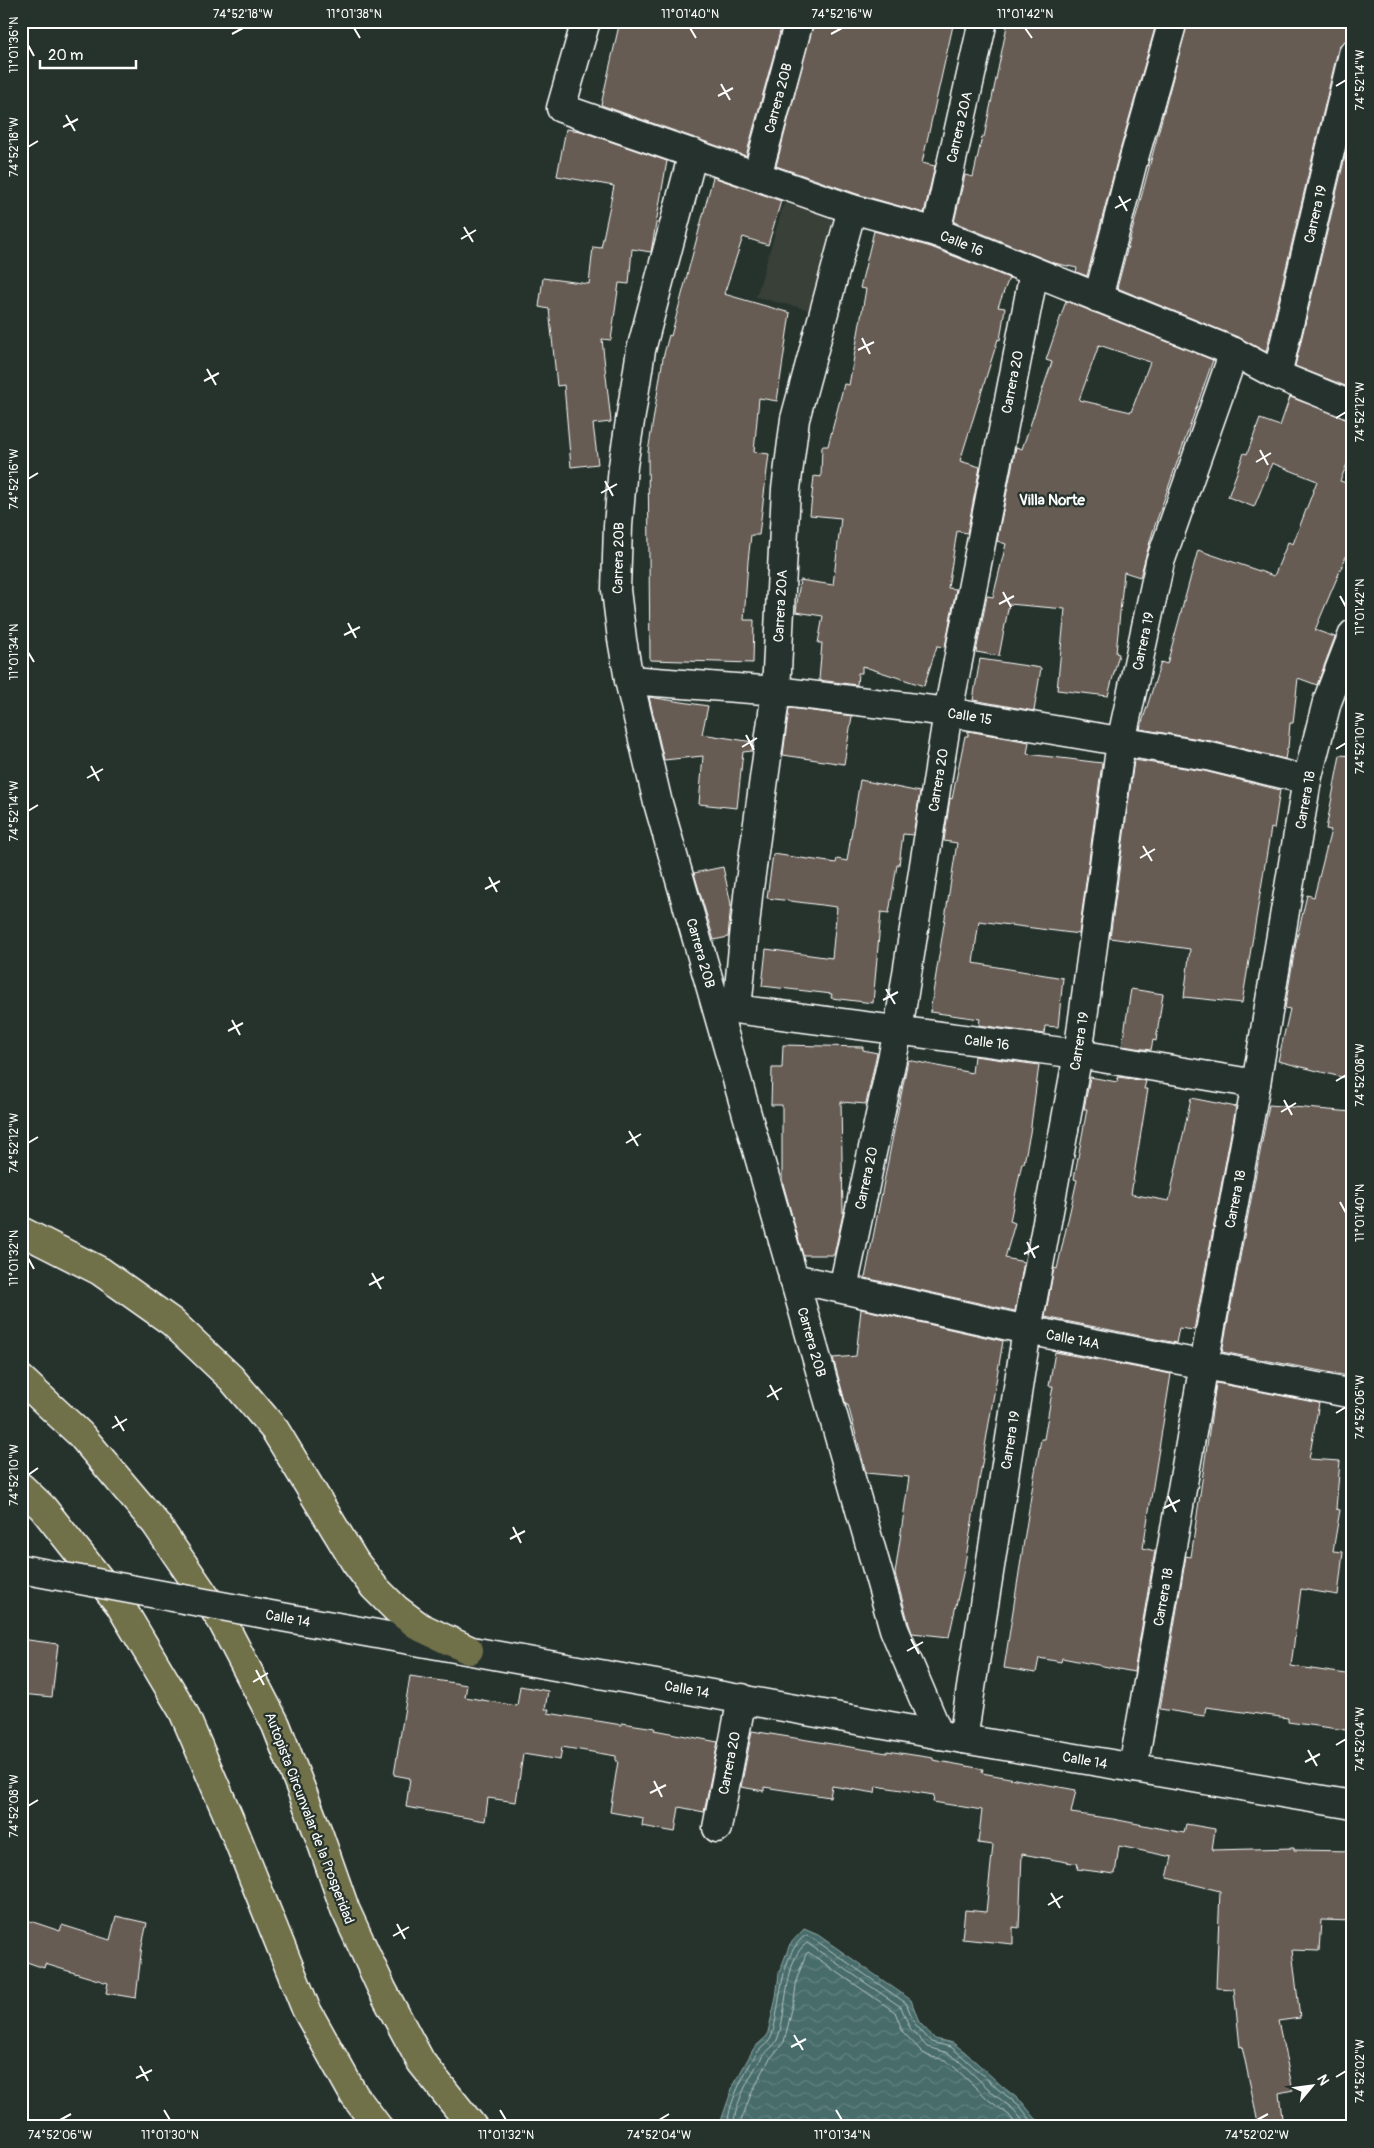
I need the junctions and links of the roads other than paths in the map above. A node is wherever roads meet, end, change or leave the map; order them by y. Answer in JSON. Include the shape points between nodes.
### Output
{"nodes":[{"id":1,"x":586,"y":21,"type":"edge"},
{"id":2,"x":799,"y":21,"type":"edge"},
{"id":3,"x":983,"y":21,"type":"edge"},
{"id":4,"x":1173,"y":21,"type":"edge"},
{"id":5,"x":1353,"y":54,"type":"edge"},
{"id":6,"x":693,"y":153,"type":"junction"},
{"id":7,"x":757,"y":176,"type":"junction"},
{"id":8,"x":852,"y":209,"type":"junction"},
{"id":9,"x":936,"y":232,"type":"junction"},
{"id":10,"x":1034,"y":272,"type":"junction"},
{"id":11,"x":1098,"y":298,"type":"junction"},
{"id":12,"x":1234,"y":352,"type":"junction"},
{"id":13,"x":1277,"y":375,"type":"junction"},
{"id":14,"x":1353,"y":406,"type":"edge"},
{"id":15,"x":1353,"y":634,"type":"edge"},
{"id":16,"x":628,"y":680,"type":"junction"},
{"id":17,"x":776,"y":691,"type":"junction"},
{"id":18,"x":948,"y":712,"type":"junction"},
{"id":19,"x":1121,"y":742,"type":"junction"},
{"id":20,"x":1307,"y":780,"type":"junction"},
{"id":21,"x":727,"y":1008,"type":"junction"},
{"id":22,"x":898,"y":1031,"type":"junction"},
{"id":23,"x":1078,"y":1054,"type":"junction"},
{"id":24,"x":1256,"y":1084,"type":"junction"},
{"id":25,"x":21,"y":1231,"type":"edge"},
{"id":26,"x":794,"y":1278,"type":"junction"},
{"id":27,"x":843,"y":1288,"type":"junction"},
{"id":28,"x":1027,"y":1330,"type":"junction"},
{"id":29,"x":1204,"y":1364,"type":"junction"},
{"id":30,"x":21,"y":1379,"type":"edge"},
{"id":31,"x":1353,"y":1394,"type":"edge"},
{"id":32,"x":21,"y":1487,"type":"edge"},
{"id":33,"x":21,"y":1569,"type":"edge"},
{"id":34,"x":469,"y":1650,"type":"junction"},
{"id":35,"x":742,"y":1698,"type":"junction"},
{"id":36,"x":951,"y":1737,"type":"junction"},
{"id":37,"x":1133,"y":1768,"type":"junction"},
{"id":38,"x":1353,"y":1805,"type":"edge"},
{"id":39,"x":717,"y":1828,"type":"dead end"},
{"id":40,"x":378,"y":2127,"type":"edge"},
{"id":41,"x":473,"y":2127,"type":"edge"}],
"edges":[{"from":1,"to":6,"type":"street","name":"Calle 16","via":[[561,108]]},
{"from":2,"to":7,"type":"street","name":"Carrera 20B"},
{"from":3,"to":9,"type":"street","name":"Carrera 20A"},
{"from":4,"to":11,"type":"street"},
{"from":5,"to":13,"type":"street","name":"Carrera 19"},
{"from":6,"to":7,"type":"street","name":"Calle 16"},
{"from":6,"to":16,"type":"street","name":"Carrera 20B","via":[[641,350],[623,466],[616,590]]},
{"from":7,"to":8,"type":"street","name":"Calle 16"},
{"from":8,"to":9,"type":"street","name":"Calle 16"},
{"from":8,"to":17,"type":"street","name":"Carrera 20A","via":[[795,419],[786,489]]},
{"from":9,"to":10,"type":"street","name":"Calle 16"},
{"from":10,"to":11,"type":"street","name":"Calle 16"},
{"from":10,"to":18,"type":"street","name":"Carrera 20"},
{"from":11,"to":12,"type":"street","name":"Calle 16"},
{"from":12,"to":13,"type":"street","name":"Calle 16"},
{"from":12,"to":19,"type":"street","name":"Carrera 19","via":[[1160,562]]},
{"from":13,"to":14,"type":"street","name":"Calle 16"},
{"from":15,"to":20,"type":"street","name":"Carrera 18","via":[[1327,702]]},
{"from":16,"to":17,"type":"street","name":"Calle 15"},
{"from":16,"to":21,"type":"street","name":"Carrera 20B","via":[[658,803]]},
{"from":17,"to":18,"type":"street","name":"Calle 15"},
{"from":17,"to":21,"type":"street","name":"Carrera 20A","via":[[748,896]]},
{"from":18,"to":19,"type":"street","name":"Calle 15"},
{"from":18,"to":22,"type":"street","name":"Carrera 20"},
{"from":19,"to":20,"type":"street","name":"Calle 15","via":[[1207,756]]},
{"from":19,"to":23,"type":"street","name":"Carrera 19"},
{"from":20,"to":24,"type":"street","name":"Carrera 18"},
{"from":21,"to":22,"type":"street","name":"Calle 16"},
{"from":21,"to":26,"type":"street","name":"Carrera 20B"},
{"from":22,"to":23,"type":"street","name":"Calle 16"},
{"from":22,"to":27,"type":"street","name":"Carrera 20"},
{"from":23,"to":24,"type":"street","name":"Calle 16"},
{"from":23,"to":28,"type":"street","name":"Carrera 19"},
{"from":24,"to":29,"type":"street","name":"Carrera 18"},
{"from":25,"to":34,"type":"highway","via":[[100,1271],[172,1322],[218,1365],[275,1430],[374,1587],[420,1627]]},
{"from":26,"to":27,"type":"street","name":"Calle 14A"},
{"from":26,"to":36,"type":"street","name":"Carrera 20B","via":[[894,1629]]},
{"from":27,"to":28,"type":"street","name":"Calle 14A"},
{"from":28,"to":29,"type":"street","name":"Calle 14A"},
{"from":28,"to":36,"type":"street","name":"Carrera 19"},
{"from":29,"to":31,"type":"street","name":"Calle 14A"},
{"from":29,"to":37,"type":"street","name":"Carrera 18"},
{"from":30,"to":41,"type":"highway","name":"Autopista Circunvalar de la Prosperidad","via":[[80,1434],[156,1524],[222,1621],[276,1725],[345,1909],[382,1989],[422,2062]]},
{"from":32,"to":40,"type":"highway","via":[[43,1508],[120,1605],[184,1711],[306,2009],[354,2095]]},
{"from":33,"to":34,"type":"street","name":"Calle 14","bridge":true},
{"from":34,"to":35,"type":"street","name":"Calle 14"},
{"from":35,"to":36,"type":"street","name":"Calle 14"},
{"from":35,"to":39,"type":"street","name":"Carrera 20"},
{"from":36,"to":37,"type":"street","name":"Calle 14"},
{"from":37,"to":38,"type":"street","name":"Calle 14"}]}
